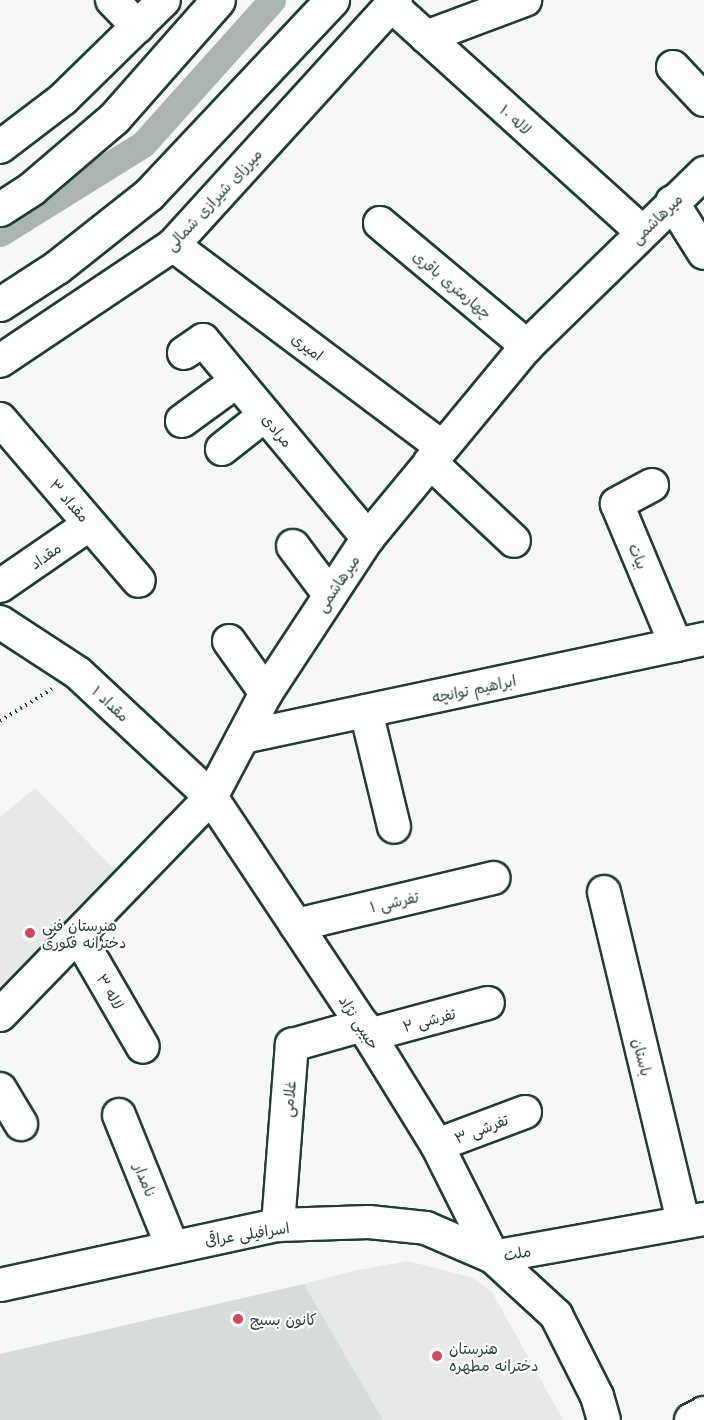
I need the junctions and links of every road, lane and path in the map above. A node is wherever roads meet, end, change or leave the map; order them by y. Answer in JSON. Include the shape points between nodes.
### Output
{"nodes":[{"id":1,"x":112,"y":0,"type":"edge"},
{"id":2,"x":164,"y":0,"type":"edge"},
{"id":3,"x":218,"y":0,"type":"edge"},
{"id":4,"x":332,"y":0,"type":"edge"},
{"id":5,"x":525,"y":0,"type":"edge"},
{"id":6,"x":393,"y":3,"type":"edge"},
{"id":7,"x":138,"y":27,"type":"junction"},
{"id":8,"x":426,"y":37,"type":"junction"},
{"id":9,"x":673,"y":67,"type":"dead end"},
{"id":10,"x":704,"y":100,"type":"edge"},
{"id":11,"x":0,"y":147,"type":"edge"},
{"id":12,"x":704,"y":173,"type":"edge"},
{"id":13,"x":672,"y":202,"type":"junction"},
{"id":14,"x":0,"y":209,"type":"edge"},
{"id":15,"x":380,"y":223,"type":"dead end"},
{"id":16,"x":642,"y":232,"type":"junction"},
{"id":17,"x":173,"y":245,"type":"junction"},
{"id":18,"x":704,"y":254,"type":"edge"},
{"id":19,"x":0,"y":304,"type":"edge"},
{"id":20,"x":527,"y":346,"type":"junction"},
{"id":21,"x":183,"y":353,"type":"dead end"},
{"id":22,"x":0,"y":361,"type":"edge"},
{"id":23,"x":237,"y":381,"type":"junction"},
{"id":24,"x":265,"y":415,"type":"junction"},
{"id":25,"x":0,"y":419,"type":"edge"},
{"id":26,"x":182,"y":421,"type":"dead end"},
{"id":27,"x":222,"y":449,"type":"dead end"},
{"id":28,"x":436,"y":455,"type":"junction"},
{"id":29,"x":651,"y":485,"type":"dead end"},
{"id":30,"x":90,"y":524,"type":"junction"},
{"id":31,"x":368,"y":538,"type":"junction"},
{"id":32,"x":514,"y":541,"type":"dead end"},
{"id":33,"x":294,"y":546,"type":"dead end"},
{"id":34,"x":139,"y":581,"type":"dead end"},
{"id":35,"x":0,"y":586,"type":"edge"},
{"id":36,"x":329,"y":594,"type":"junction"},
{"id":37,"x":0,"y":622,"type":"edge"},
{"id":38,"x":229,"y":641,"type":"dead end"},
{"id":39,"x":690,"y":642,"type":"edge"},
{"id":40,"x":78,"y":673,"type":"junction"},
{"id":41,"x":266,"y":693,"type":"junction"},
{"id":42,"x":366,"y":711,"type":"junction"},
{"id":43,"x":0,"y":721,"type":"edge"},
{"id":44,"x":243,"y":737,"type":"junction"},
{"id":45,"x":212,"y":797,"type":"junction"},
{"id":46,"x":394,"y":827,"type":"dead end"},
{"id":47,"x":493,"y":878,"type":"dead end"},
{"id":48,"x":604,"y":892,"type":"dead end"},
{"id":49,"x":296,"y":925,"type":"junction"},
{"id":50,"x":78,"y":935,"type":"junction"},
{"id":51,"x":488,"y":1003,"type":"dead end"},
{"id":52,"x":0,"y":1015,"type":"edge"},
{"id":53,"x":366,"y":1030,"type":"junction"},
{"id":54,"x":143,"y":1047,"type":"dead end"},
{"id":55,"x":0,"y":1089,"type":"edge"},
{"id":56,"x":525,"y":1112,"type":"dead end"},
{"id":57,"x":119,"y":1115,"type":"dead end"},
{"id":58,"x":21,"y":1124,"type":"dead end"},
{"id":59,"x":437,"y":1145,"type":"junction"},
{"id":60,"x":694,"y":1220,"type":"edge"},
{"id":61,"x":278,"y":1226,"type":"junction"},
{"id":62,"x":172,"y":1246,"type":"junction"},
{"id":63,"x":493,"y":1257,"type":"junction"},
{"id":64,"x":0,"y":1285,"type":"edge"},
{"id":65,"x":704,"y":1413,"type":"edge"},
{"id":66,"x":604,"y":1420,"type":"edge"},
{"id":67,"x":691,"y":1420,"type":"edge"}],
"edges":[{"from":1,"to":7,"type":"street"},
{"from":2,"to":7,"type":"street"},
{"from":3,"to":14,"type":"main road","via":[[114,118],[33,188]]},
{"from":4,"to":19,"type":"main road","via":[[149,194],[57,267]]},
{"from":5,"to":8,"type":"street"},
{"from":6,"to":8,"type":"street","name":"لاله ۱۰"},
{"from":6,"to":17,"type":"street","name":"میرزای شیرازی شمالی"},
{"from":7,"to":11,"type":"street","via":[[63,99]]},
{"from":8,"to":16,"type":"street","name":"لاله ۱۰"},
{"from":9,"to":10,"type":"street"},
{"from":12,"to":13,"type":"street","name":"میرهاشمی"},
{"from":13,"to":16,"type":"street","name":"میرهاشمی"},
{"from":13,"to":18,"type":"street"},
{"from":15,"to":20,"type":"street","name":"چهارمتری باقری"},
{"from":16,"to":20,"type":"street","name":"میرهاشمی"},
{"from":17,"to":22,"type":"street","name":"میرزای شیرازی شمالی"},
{"from":17,"to":28,"type":"street","name":"امیری"},
{"from":20,"to":28,"type":"street","name":"میرهاشمی"},
{"from":21,"to":23,"type":"street","name":"مرادی","via":[[203,340]]},
{"from":23,"to":24,"type":"street","name":"مرادی"},
{"from":23,"to":26,"type":"street"},
{"from":24,"to":27,"type":"street"},
{"from":24,"to":31,"type":"street","name":"مرادی"},
{"from":25,"to":30,"type":"street","name":"مقداد ۳"},
{"from":28,"to":31,"type":"street","name":"میرهاشمی"},
{"from":28,"to":32,"type":"street","name":"امیری"},
{"from":29,"to":39,"type":"street","name":"بیات","via":[[616,504]]},
{"from":30,"to":34,"type":"street","name":"مقداد ۳"},
{"from":30,"to":35,"type":"street","name":"مقداد"},
{"from":31,"to":36,"type":"street","name":"میرهاشمی"},
{"from":33,"to":36,"type":"street"},
{"from":36,"to":41,"type":"street","name":"میرهاشمی"},
{"from":37,"to":40,"type":"street","name":"مقداد ۱"},
{"from":38,"to":41,"type":"street"},
{"from":39,"to":42,"type":"street","name":"ابراهیم توانچه"},
{"from":40,"to":43,"type":"path"},
{"from":40,"to":45,"type":"street","name":"مقداد ۱"},
{"from":41,"to":44,"type":"street","name":"میرهاشمی"},
{"from":42,"to":44,"type":"street","name":"ابراهیم توانچه"},
{"from":42,"to":46,"type":"street"},
{"from":44,"to":45,"type":"street","name":"میرهاشمی"},
{"from":45,"to":49,"type":"street","name":"حبیبی نژاد"},
{"from":45,"to":50,"type":"street","name":"میرهاشمی"},
{"from":47,"to":49,"type":"street","name":"تفرشی ۱"},
{"from":48,"to":60,"type":"street","name":"باستان"},
{"from":49,"to":53,"type":"street","name":"حبیبی نژاد"},
{"from":50,"to":52,"type":"street","name":"میرهاشمی"},
{"from":50,"to":54,"type":"street","name":"لاله ۳"},
{"from":51,"to":53,"type":"street","name":"تفرشی ۲"},
{"from":53,"to":59,"type":"street","name":"حبیبی نژاد"},
{"from":53,"to":61,"type":"street","name":"غلامی","via":[[292,1045]]},
{"from":55,"to":58,"type":"street"},
{"from":56,"to":59,"type":"street","name":"تفرشی ۳"},
{"from":57,"to":62,"type":"street","name":"نامدار"},
{"from":59,"to":63,"type":"street","name":"حبیبی نژاد"},
{"from":60,"to":63,"type":"street","name":"ملت"},
{"from":61,"to":62,"type":"street","name":"اسرافیلی عراقی"},
{"from":61,"to":63,"type":"street","name":"اسرافیلی عراقی","via":[[369,1222],[426,1228]]},
{"from":62,"to":64,"type":"street","name":"اسرافیلی عراقی"},
{"from":63,"to":66,"type":"street","name":"ملت","via":[[556,1315],[597,1396]]},
{"from":65,"to":67,"type":"street"}]}
